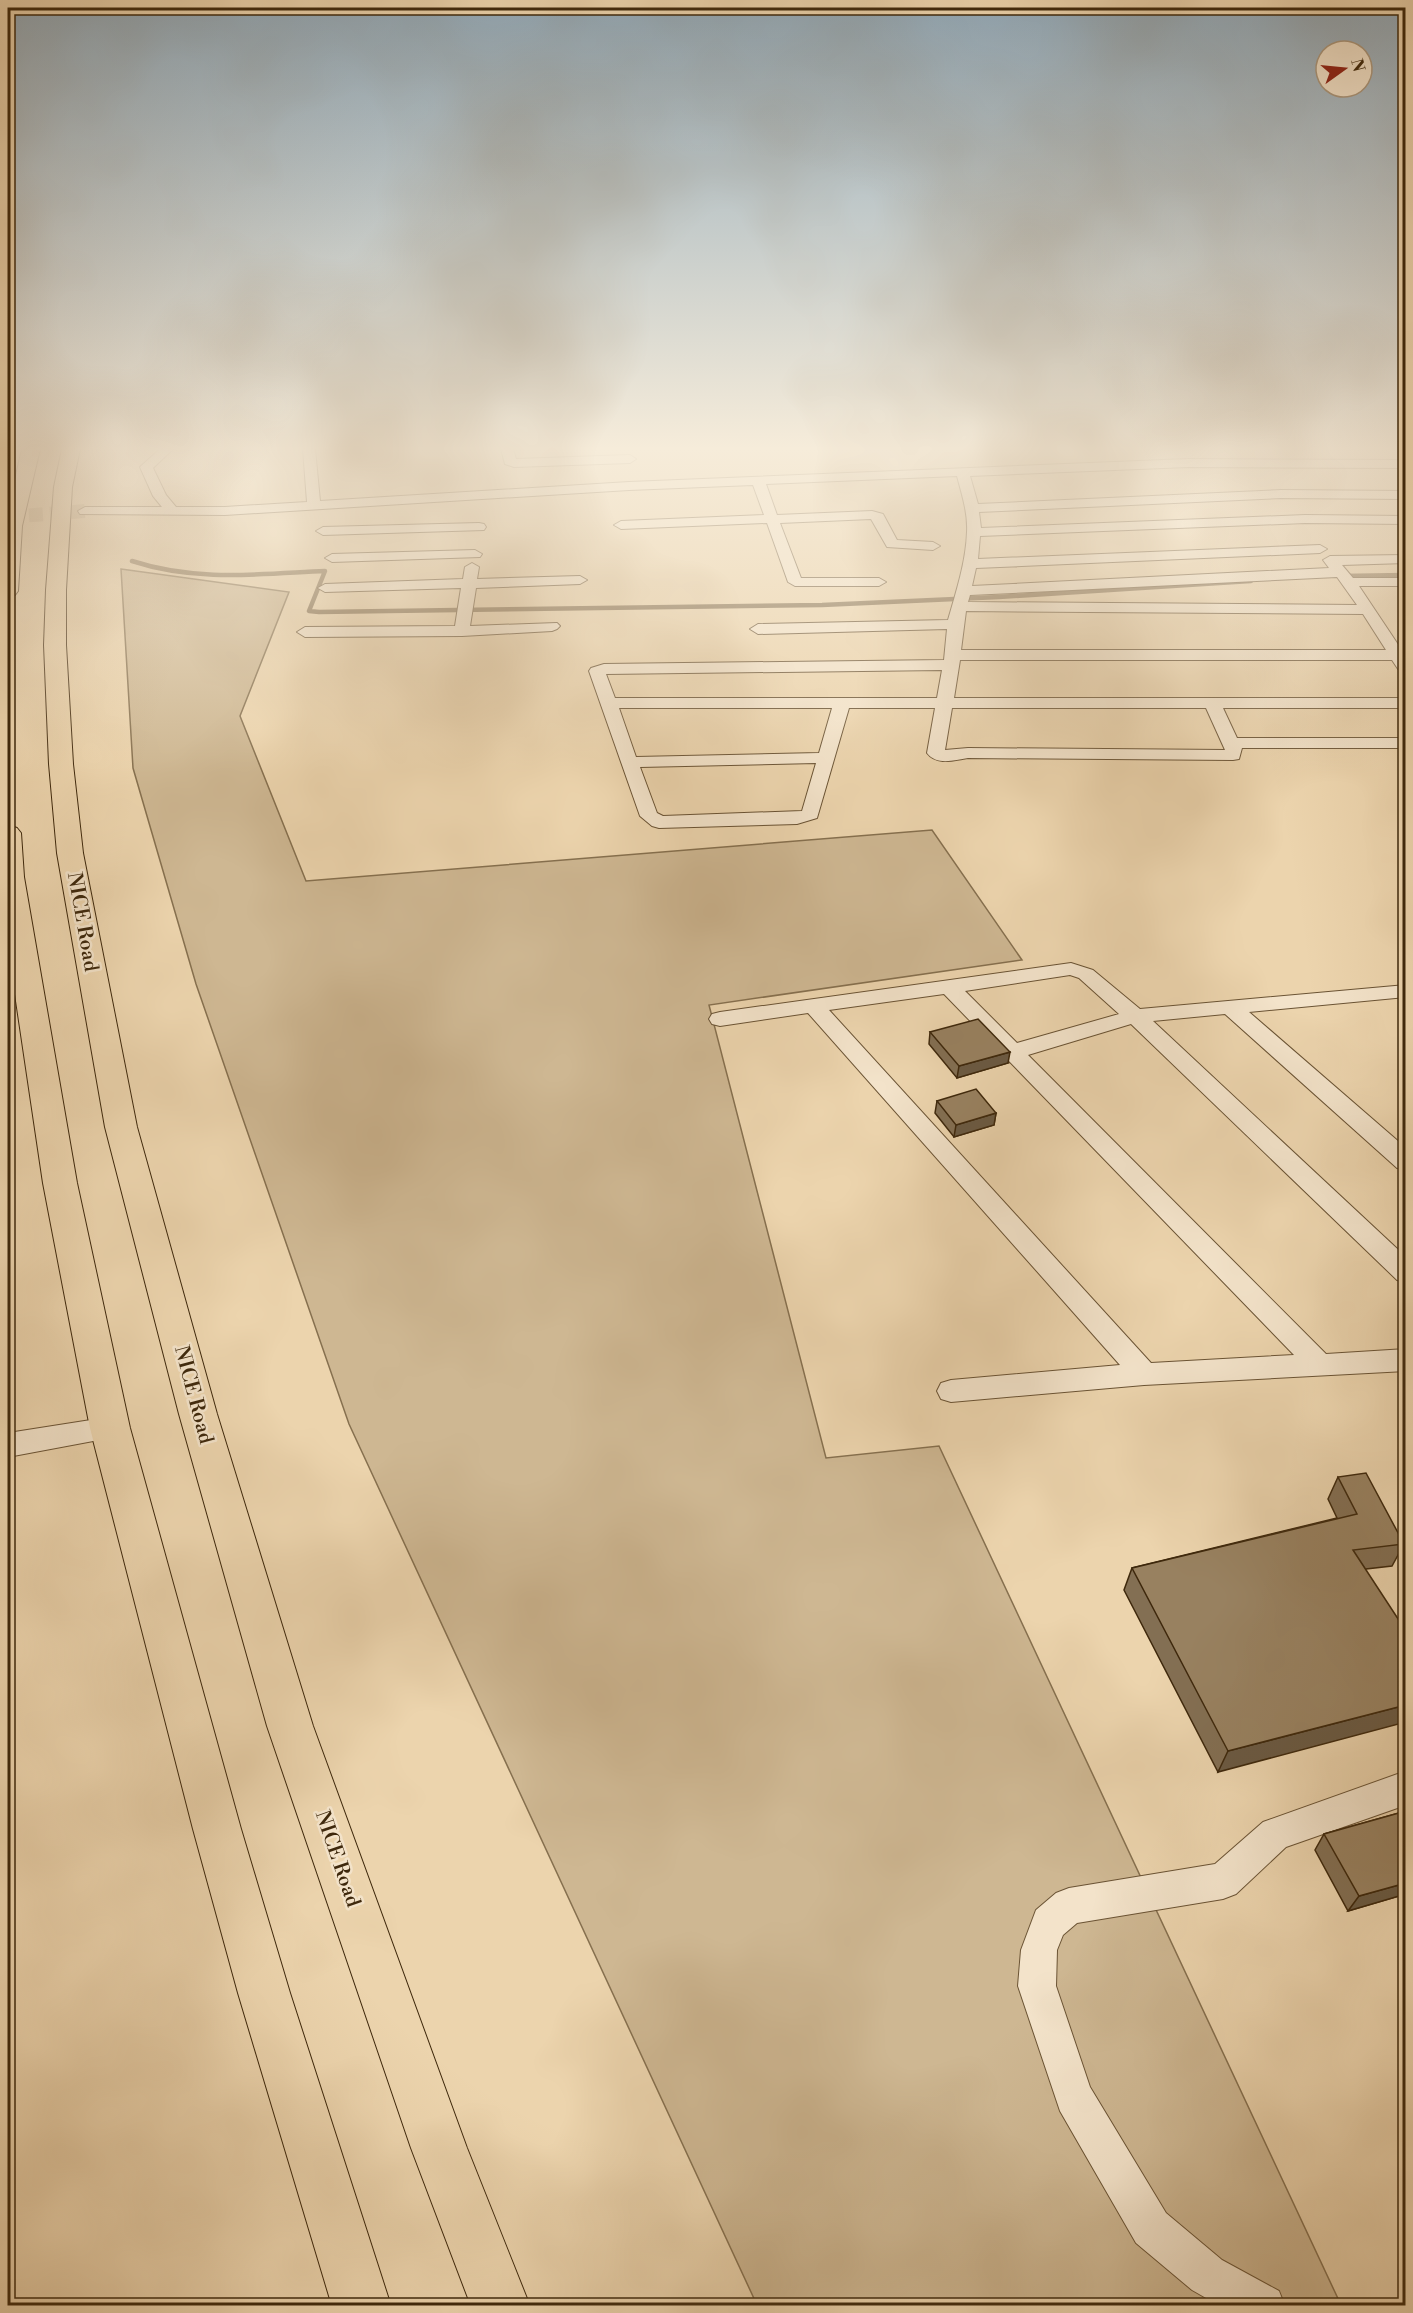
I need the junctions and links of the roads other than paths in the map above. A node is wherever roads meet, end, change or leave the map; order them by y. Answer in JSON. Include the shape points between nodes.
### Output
{"nodes":[{"id":1,"x":11,"y":557,"type":"edge"},
{"id":2,"x":57,"y":557,"type":"edge"},
{"id":3,"x":477,"y":557,"type":"edge"},
{"id":4,"x":786,"y":557,"type":"edge"},
{"id":5,"x":971,"y":557,"type":"edge"},
{"id":6,"x":1051,"y":557,"type":"edge"},
{"id":7,"x":1329,"y":557,"type":"edge"},
{"id":8,"x":332,"y":558,"type":"dead end"},
{"id":9,"x":1406,"y":559,"type":"edge"},
{"id":10,"x":477,"y":562,"type":"junction"},
{"id":11,"x":970,"y":564,"type":"junction"},
{"id":12,"x":578,"y":570,"type":"dead end"},
{"id":13,"x":1340,"y":572,"type":"junction"},
{"id":14,"x":879,"y":582,"type":"dead end"},
{"id":15,"x":1406,"y":582,"type":"edge"},
{"id":16,"x":470,"y":583,"type":"junction"},
{"id":17,"x":325,"y":588,"type":"dead end"},
{"id":18,"x":8,"y":591,"type":"edge"},
{"id":19,"x":961,"y":599,"type":"junction"},
{"id":20,"x":1367,"y":610,"type":"junction"},
{"id":21,"x":955,"y":624,"type":"junction"},
{"id":22,"x":552,"y":626,"type":"dead end"},
{"id":23,"x":758,"y":629,"type":"dead end"},
{"id":24,"x":462,"y":631,"type":"junction"},
{"id":25,"x":304,"y":632,"type":"dead end"},
{"id":26,"x":952,"y":660,"type":"junction"},
{"id":27,"x":1401,"y":662,"type":"edge"},
{"id":28,"x":608,"y":703,"type":"junction"},
{"id":29,"x":842,"y":703,"type":"junction"},
{"id":30,"x":944,"y":703,"type":"junction"},
{"id":31,"x":1212,"y":703,"type":"junction"},
{"id":32,"x":1406,"y":703,"type":"edge"},
{"id":33,"x":1231,"y":743,"type":"junction"},
{"id":34,"x":1406,"y":743,"type":"edge"},
{"id":35,"x":826,"y":759,"type":"junction"},
{"id":36,"x":630,"y":762,"type":"junction"},
{"id":37,"x":8,"y":833,"type":"edge"},
{"id":38,"x":949,"y":987,"type":"junction"},
{"id":39,"x":1402,"y":998,"type":"edge"},
{"id":40,"x":813,"y":1006,"type":"junction"},
{"id":41,"x":1231,"y":1008,"type":"junction"},
{"id":42,"x":1135,"y":1016,"type":"junction"},
{"id":43,"x":720,"y":1019,"type":"dead end"},
{"id":44,"x":1012,"y":1052,"type":"junction"},
{"id":45,"x":1406,"y":1162,"type":"edge"},
{"id":46,"x":1406,"y":1273,"type":"edge"},
{"id":47,"x":1406,"y":1360,"type":"edge"},
{"id":48,"x":1320,"y":1365,"type":"junction"},
{"id":49,"x":1144,"y":1374,"type":"junction"},
{"id":50,"x":951,"y":1392,"type":"dead end"},
{"id":51,"x":110,"y":1428,"type":"junction"},
{"id":52,"x":8,"y":1445,"type":"edge"},
{"id":53,"x":1406,"y":1788,"type":"edge"},
{"id":54,"x":362,"y":2306,"type":"edge"},
{"id":55,"x":501,"y":2306,"type":"edge"},
{"id":56,"x":1264,"y":2306,"type":"edge"}],
"edges":[{"from":1,"to":18,"type":"highway"},
{"from":2,"to":55,"type":"highway","name":"NICE Road","via":[[55,645],[70,853],[121,1127],[198,1414],[290,1726],[439,2148]]},
{"from":3,"to":10,"type":"street"},
{"from":4,"to":14,"type":"street","via":[[795,582]]},
{"from":5,"to":11,"type":"street"},
{"from":6,"to":11,"type":"street"},
{"from":7,"to":13,"type":"street"},
{"from":8,"to":10,"type":"street"},
{"from":9,"to":13,"type":"street"},
{"from":10,"to":16,"type":"street"},
{"from":11,"to":19,"type":"street"},
{"from":12,"to":16,"type":"street"},
{"from":13,"to":15,"type":"street"},
{"from":13,"to":19,"type":"street"},
{"from":13,"to":20,"type":"street"},
{"from":16,"to":17,"type":"street"},
{"from":16,"to":24,"type":"street"},
{"from":19,"to":20,"type":"street"},
{"from":19,"to":21,"type":"street"},
{"from":20,"to":27,"type":"street"},
{"from":21,"to":23,"type":"street"},
{"from":21,"to":26,"type":"street"},
{"from":22,"to":24,"type":"street"},
{"from":24,"to":25,"type":"street"},
{"from":26,"to":27,"type":"street"},
{"from":26,"to":28,"type":"street","via":[[598,669]]},
{"from":26,"to":30,"type":"street"},
{"from":28,"to":29,"type":"street"},
{"from":28,"to":36,"type":"street"},
{"from":29,"to":30,"type":"street"},
{"from":29,"to":35,"type":"street"},
{"from":30,"to":31,"type":"street"},
{"from":30,"to":33,"type":"street","via":[[936,753],[939,756],[1233,755]]},
{"from":31,"to":32,"type":"street"},
{"from":31,"to":33,"type":"street"},
{"from":33,"to":34,"type":"street"},
{"from":35,"to":36,"type":"street"},
{"from":35,"to":36,"type":"street","via":[[810,814],[805,817],[659,822],[649,816]]},
{"from":37,"to":51,"type":"highway","via":[[19,933],[60,1183]]},
{"from":38,"to":40,"type":"street"},
{"from":38,"to":42,"type":"street","via":[[1071,969],[1086,974]]},
{"from":38,"to":44,"type":"street"},
{"from":39,"to":41,"type":"street"},
{"from":40,"to":43,"type":"street"},
{"from":40,"to":49,"type":"street"},
{"from":41,"to":42,"type":"street"},
{"from":41,"to":45,"type":"street"},
{"from":42,"to":44,"type":"street"},
{"from":42,"to":46,"type":"street"},
{"from":44,"to":48,"type":"street"},
{"from":47,"to":48,"type":"street"},
{"from":48,"to":49,"type":"street"},
{"from":49,"to":50,"type":"street"},
{"from":51,"to":52,"type":"street"},
{"from":51,"to":54,"type":"highway","via":[[264,1993]]},
{"from":53,"to":56,"type":"street","via":[[1275,1834],[1223,1881],[1070,1906],[1049,1923],[1039,1950],[1037,1986],[1074,2097],[1151,2228],[1207,2275]]}]}
